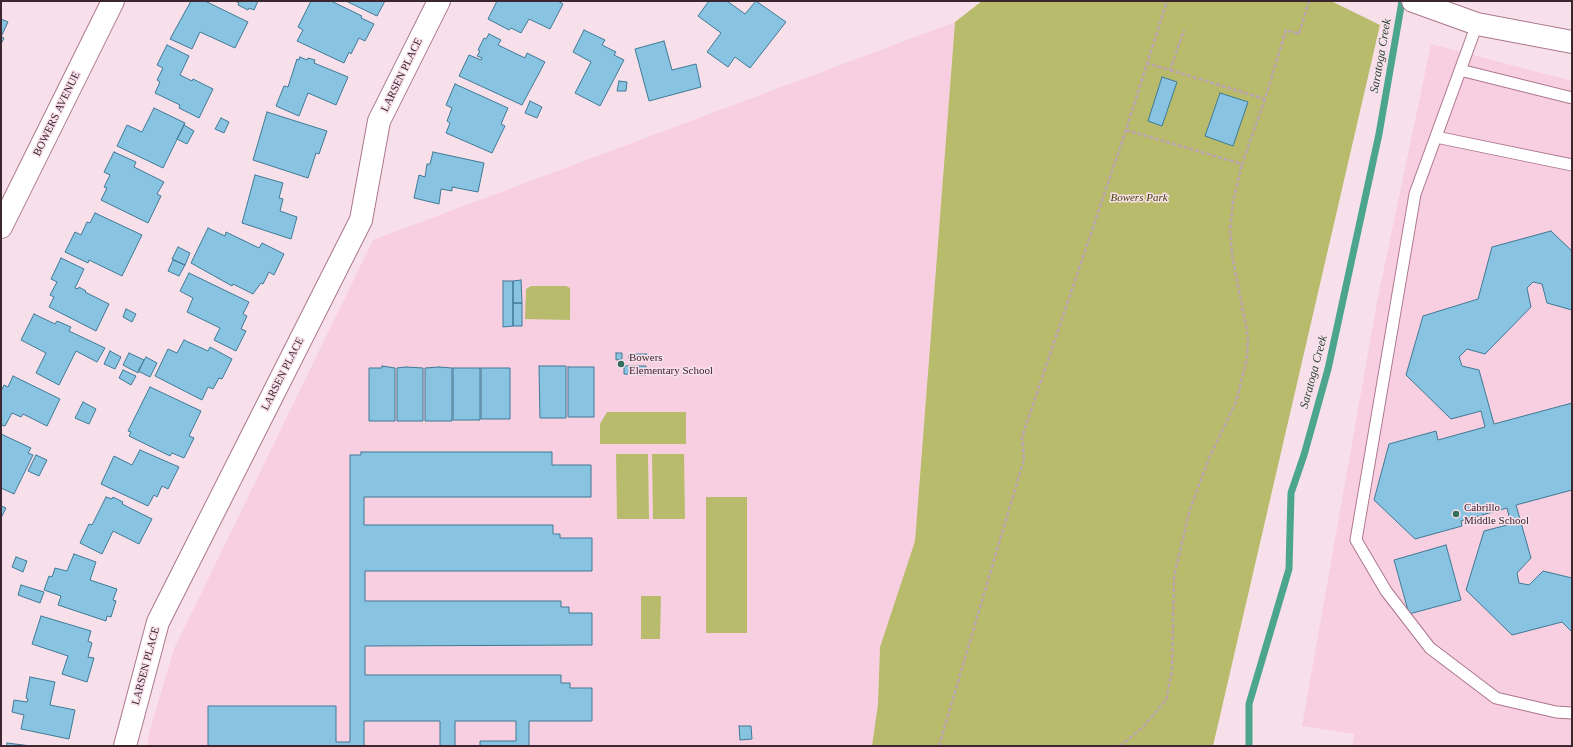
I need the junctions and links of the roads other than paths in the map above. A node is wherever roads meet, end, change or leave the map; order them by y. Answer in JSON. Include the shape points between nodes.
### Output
{"nodes":[{"id":1,"x":113,"y":1,"type":"edge"},
{"id":2,"x":439,"y":1,"type":"edge"},
{"id":3,"x":1416,"y":2,"type":"edge"},
{"id":4,"x":1477,"y":24,"type":"junction"},
{"id":5,"x":1572,"y":42,"type":"edge"},
{"id":6,"x":1460,"y":70,"type":"junction"},
{"id":7,"x":1572,"y":98,"type":"edge"},
{"id":8,"x":1436,"y":137,"type":"junction"},
{"id":9,"x":1572,"y":165,"type":"edge"},
{"id":10,"x":1,"y":228,"type":"edge"},
{"id":11,"x":1572,"y":713,"type":"edge"},
{"id":12,"x":125,"y":746,"type":"edge"}],
"edges":[{"from":1,"to":10,"type":"street","name":"BOWERS AVENUE"},
{"from":2,"to":12,"type":"street","name":"LARSEN PLACE","via":[[379,121],[360,220],[158,622]]},
{"from":3,"to":4,"type":"street"},
{"from":4,"to":5,"type":"street"},
{"from":4,"to":6,"type":"lane"},
{"from":6,"to":7,"type":"lane"},
{"from":6,"to":8,"type":"lane"},
{"from":8,"to":9,"type":"lane"},
{"from":8,"to":11,"type":"lane","via":[[1415,194],[1356,540],[1386,591],[1430,648],[1496,698],[1556,712]]}]}
